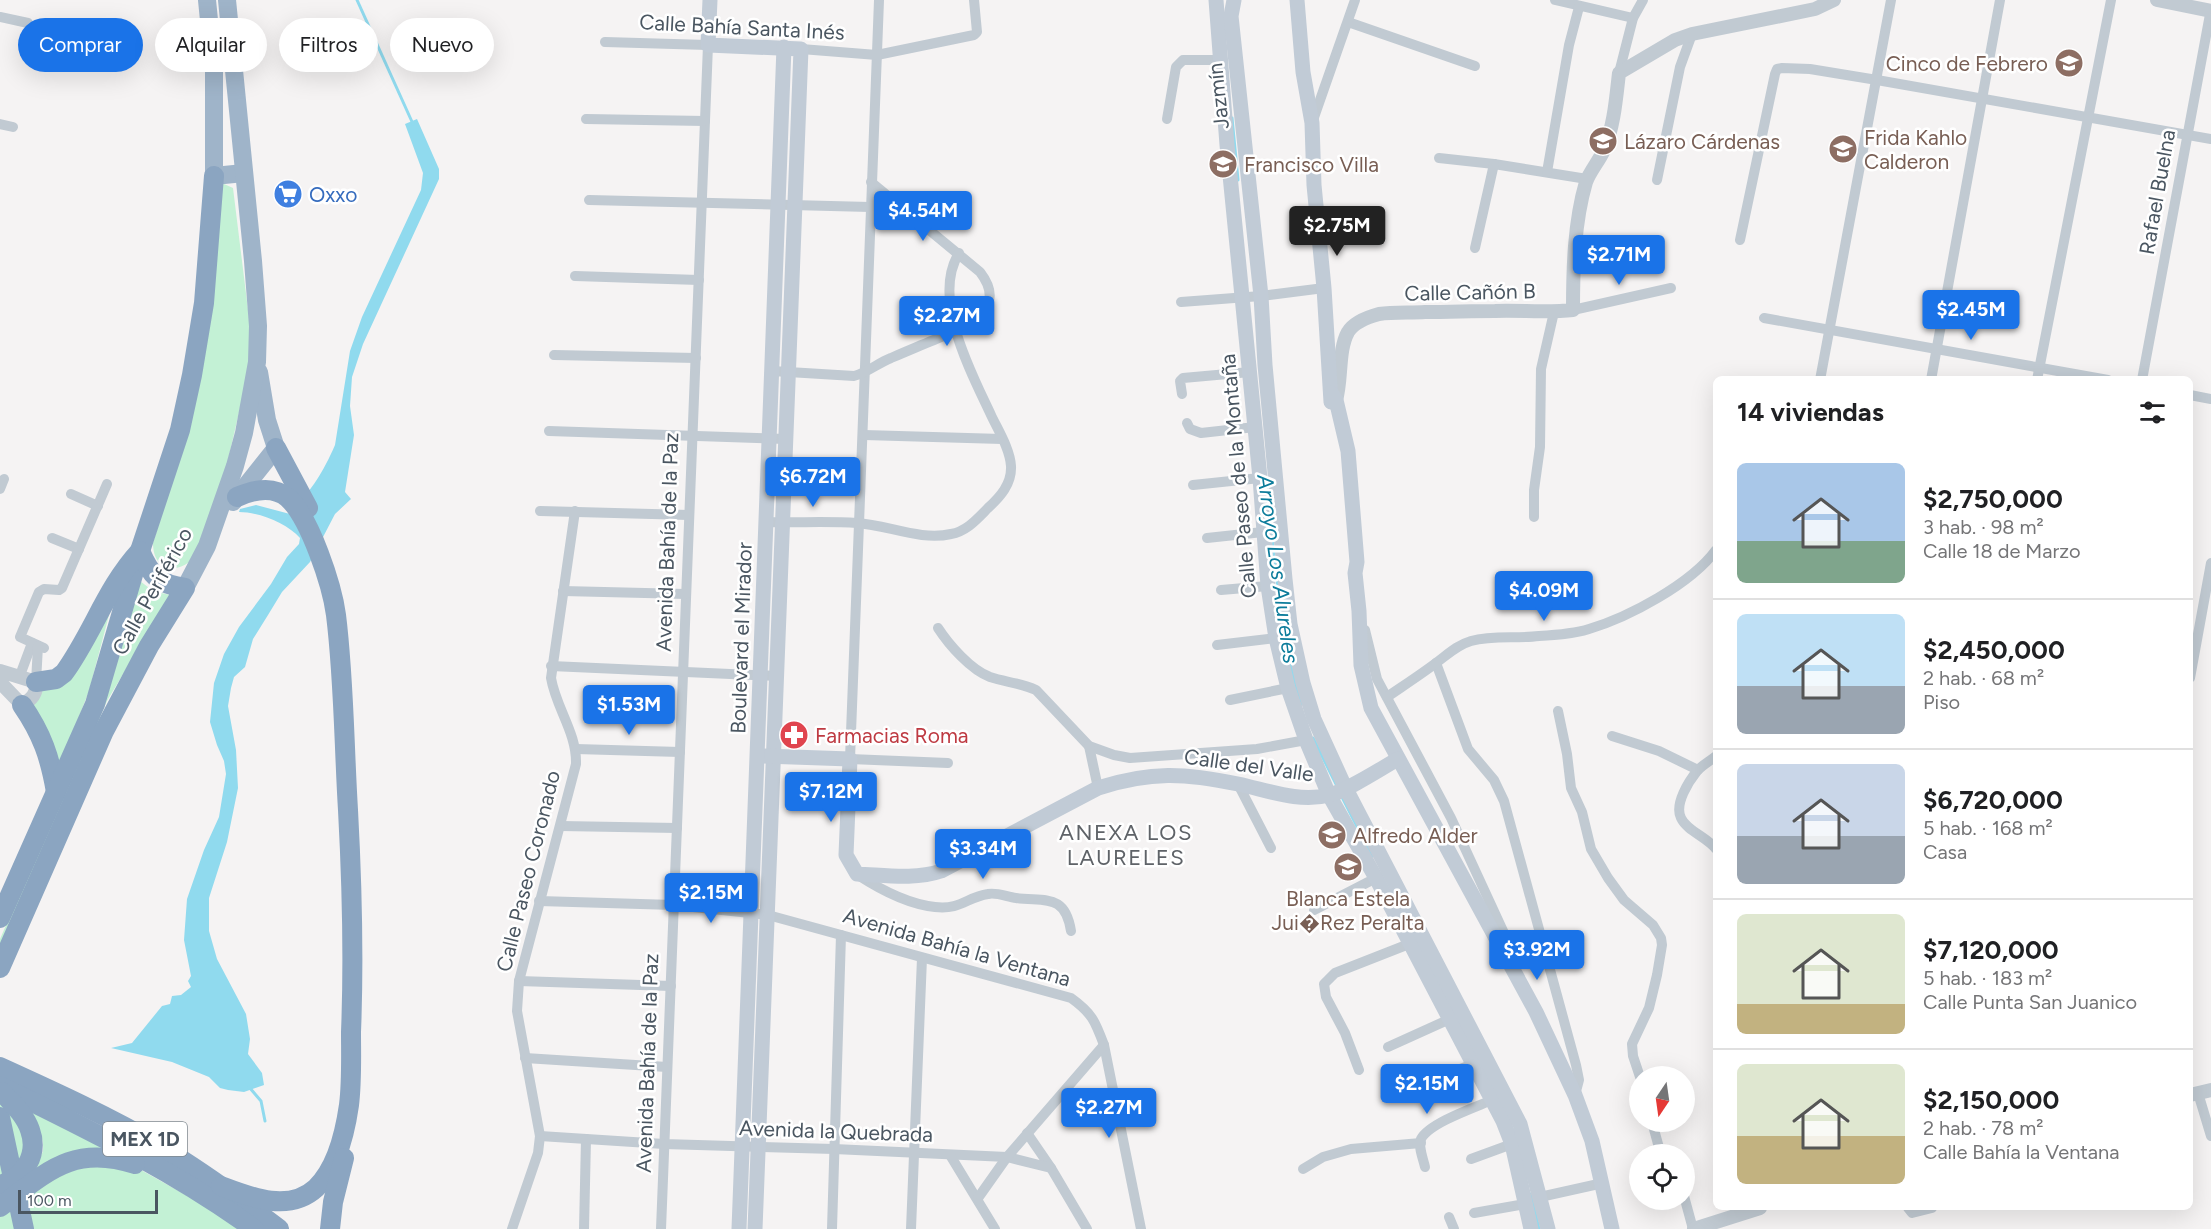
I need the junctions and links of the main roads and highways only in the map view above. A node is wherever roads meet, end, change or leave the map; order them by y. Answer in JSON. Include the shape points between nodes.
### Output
{"nodes":[{"id":1,"x":207,"y":0,"type":"edge"},
{"id":2,"x":227,"y":0,"type":"edge"},
{"id":3,"x":710,"y":0,"type":"edge"},
{"id":4,"x":1216,"y":0,"type":"edge"},
{"id":5,"x":1234,"y":0,"type":"edge"},
{"id":6,"x":1297,"y":0,"type":"edge"},
{"id":7,"x":708,"y":45,"type":"joint"},
{"id":8,"x":784,"y":48,"type":"junction"},
{"id":9,"x":801,"y":49,"type":"joint"},
{"id":10,"x":244,"y":173,"type":"junction"},
{"id":11,"x":214,"y":176,"type":"junction"},
{"id":12,"x":1251,"y":297,"type":"junction"},
{"id":13,"x":257,"y":362,"type":"junction"},
{"id":14,"x":276,"y":448,"type":"junction"},
{"id":15,"x":237,"y":497,"type":"junction"},
{"id":16,"x":298,"y":500,"type":"junction"},
{"id":17,"x":216,"y":524,"type":"junction"},
{"id":18,"x":321,"y":545,"type":"junction"},
{"id":19,"x":140,"y":551,"type":"junction"},
{"id":20,"x":185,"y":588,"type":"junction"},
{"id":21,"x":28,"y":680,"type":"road end"},
{"id":22,"x":17,"y":700,"type":"road end"},
{"id":23,"x":758,"y":755,"type":"junction"},
{"id":24,"x":774,"y":756,"type":"junction"},
{"id":25,"x":1398,"y":759,"type":"junction"},
{"id":26,"x":1337,"y":791,"type":"junction"},
{"id":27,"x":56,"y":792,"type":"junction"},
{"id":28,"x":15,"y":884,"type":"junction"},
{"id":29,"x":0,"y":901,"type":"edge"},
{"id":30,"x":0,"y":918,"type":"edge"},
{"id":31,"x":0,"y":968,"type":"edge"},
{"id":32,"x":0,"y":1067,"type":"edge"},
{"id":33,"x":0,"y":1088,"type":"edge"},
{"id":34,"x":0,"y":1117,"type":"edge"},
{"id":35,"x":751,"y":1147,"type":"junction"},
{"id":36,"x":188,"y":1184,"type":"junction"},
{"id":37,"x":0,"y":1185,"type":"edge"},
{"id":38,"x":221,"y":1186,"type":"junction"},
{"id":39,"x":0,"y":1207,"type":"edge"},
{"id":40,"x":24,"y":1229,"type":"edge"},
{"id":41,"x":254,"y":1229,"type":"edge"},
{"id":42,"x":279,"y":1229,"type":"edge"},
{"id":43,"x":330,"y":1229,"type":"edge"},
{"id":44,"x":739,"y":1229,"type":"edge"},
{"id":45,"x":755,"y":1229,"type":"edge"},
{"id":46,"x":1531,"y":1229,"type":"edge"},
{"id":47,"x":1548,"y":1229,"type":"edge"},
{"id":48,"x":1612,"y":1229,"type":"edge"}],
"edges":[{"from":1,"to":11,"type":"highway","name":"Calle Periférico","via":[[214,71]]},
{"from":2,"to":10,"type":"highway","name":"Calle Periférico"},
{"from":3,"to":7,"type":"main road","name":"Avenida Bahía de la Paz"},
{"from":4,"to":12,"type":"main road","name":"Calle Paseo de la Montaña","via":[[1219,60]]},
{"from":5,"to":12,"type":"main road","name":"Jazmín","via":[[1231,16]]},
{"from":6,"to":25,"type":"main road","via":[[1312,123],[1332,399],[1348,451],[1361,665],[1371,708]]},
{"from":7,"to":8,"type":"main road","name":"Calle Bahía Santa Inés"},
{"from":8,"to":9,"type":"main road","name":"Calle Bahía Santa Inés"},
{"from":8,"to":23,"type":"main road","name":"Boulevard el Mirador"},
{"from":9,"to":24,"type":"main road","name":"Boulevard el Mirador"},
{"from":10,"to":11,"type":"highway"},
{"from":10,"to":13,"type":"highway","name":"Calle Periférico","via":[[258,326]]},
{"from":11,"to":19,"type":"highway","name":"Calle Periférico","via":[[204,303],[192,375],[180,430]]},
{"from":12,"to":26,"type":"main road","name":"Calle Paseo de la Montaña","via":[[1269,412],[1290,624],[1303,683]]},
{"from":12,"to":26,"type":"main road","name":"Calle Paseo de la Montaña","via":[[1250,372],[1276,638],[1306,740]]},
{"from":13,"to":14,"type":"highway"},
{"from":13,"to":17,"type":"highway","name":"Calle Periférico","via":[[244,433]]},
{"from":14,"to":15,"type":"highway"},
{"from":14,"to":16,"type":"highway"},
{"from":15,"to":16,"type":"highway","via":[[267,490]]},
{"from":15,"to":17,"type":"highway"},
{"from":16,"to":18,"type":"highway"},
{"from":17,"to":20,"type":"highway","name":"Calle Periférico"},
{"from":18,"to":38,"type":"highway","via":[[335,613],[346,767],[354,972],[349,1104],[341,1142],[330,1167],[307,1195],[289,1201],[261,1199]]},
{"from":18,"to":43,"type":"highway","via":[[335,578],[342,611],[358,859],[363,1015],[360,1092]]},
{"from":19,"to":20,"type":"highway","via":[[156,578]]},
{"from":19,"to":21,"type":"highway","via":[[123,569],[64,673],[56,679]]},
{"from":19,"to":27,"type":"highway","name":"Calle Periférico","via":[[95,704]]},
{"from":20,"to":31,"type":"highway","name":"Calle Periférico","via":[[104,731]]},
{"from":22,"to":27,"type":"highway","via":[[36,725],[46,747]]},
{"from":23,"to":24,"type":"main road"},
{"from":23,"to":35,"type":"main road","name":"Boulevard el Mirador","via":[[752,914]]},
{"from":24,"to":26,"type":"main road","name":"Calle del Valle","via":[[850,759],[846,855],[857,874],[928,876],[1098,788],[1138,777],[1188,775],[1294,797]]},
{"from":24,"to":35,"type":"main road","name":"Boulevard el Mirador","via":[[768,915]]},
{"from":25,"to":26,"type":"main road","name":"Calle del Valle"},
{"from":25,"to":48,"type":"main road","via":[[1520,983],[1575,1095],[1592,1141]]},
{"from":26,"to":46,"type":"main road","name":"Calle Paseo de la Montaña","via":[[1376,878],[1512,1144]]},
{"from":26,"to":47,"type":"main road","name":"Calle Paseo de la Montaña","via":[[1506,1095],[1525,1138]]},
{"from":27,"to":28,"type":"highway","name":"Calle Periférico"},
{"from":28,"to":29,"type":"highway"},
{"from":28,"to":30,"type":"highway","name":"Calle Periférico"},
{"from":32,"to":38,"type":"highway","number":"MEX 1D","via":[[97,1112]]},
{"from":33,"to":36,"type":"highway","via":[[90,1130]]},
{"from":33,"to":37,"type":"highway","via":[[30,1128],[33,1148],[28,1166],[20,1175]]},
{"from":34,"to":40,"type":"highway"},
{"from":35,"to":44,"type":"main road","name":"Boulevard el Mirador"},
{"from":35,"to":45,"type":"main road","name":"Boulevard el Mirador"},
{"from":36,"to":39,"type":"highway","number":"MEX 1D","via":[[118,1159],[86,1157],[64,1164]]},
{"from":36,"to":41,"type":"highway","number":"MEX 1D"},
{"from":38,"to":42,"type":"highway","number":"MEX 1D"}]}
